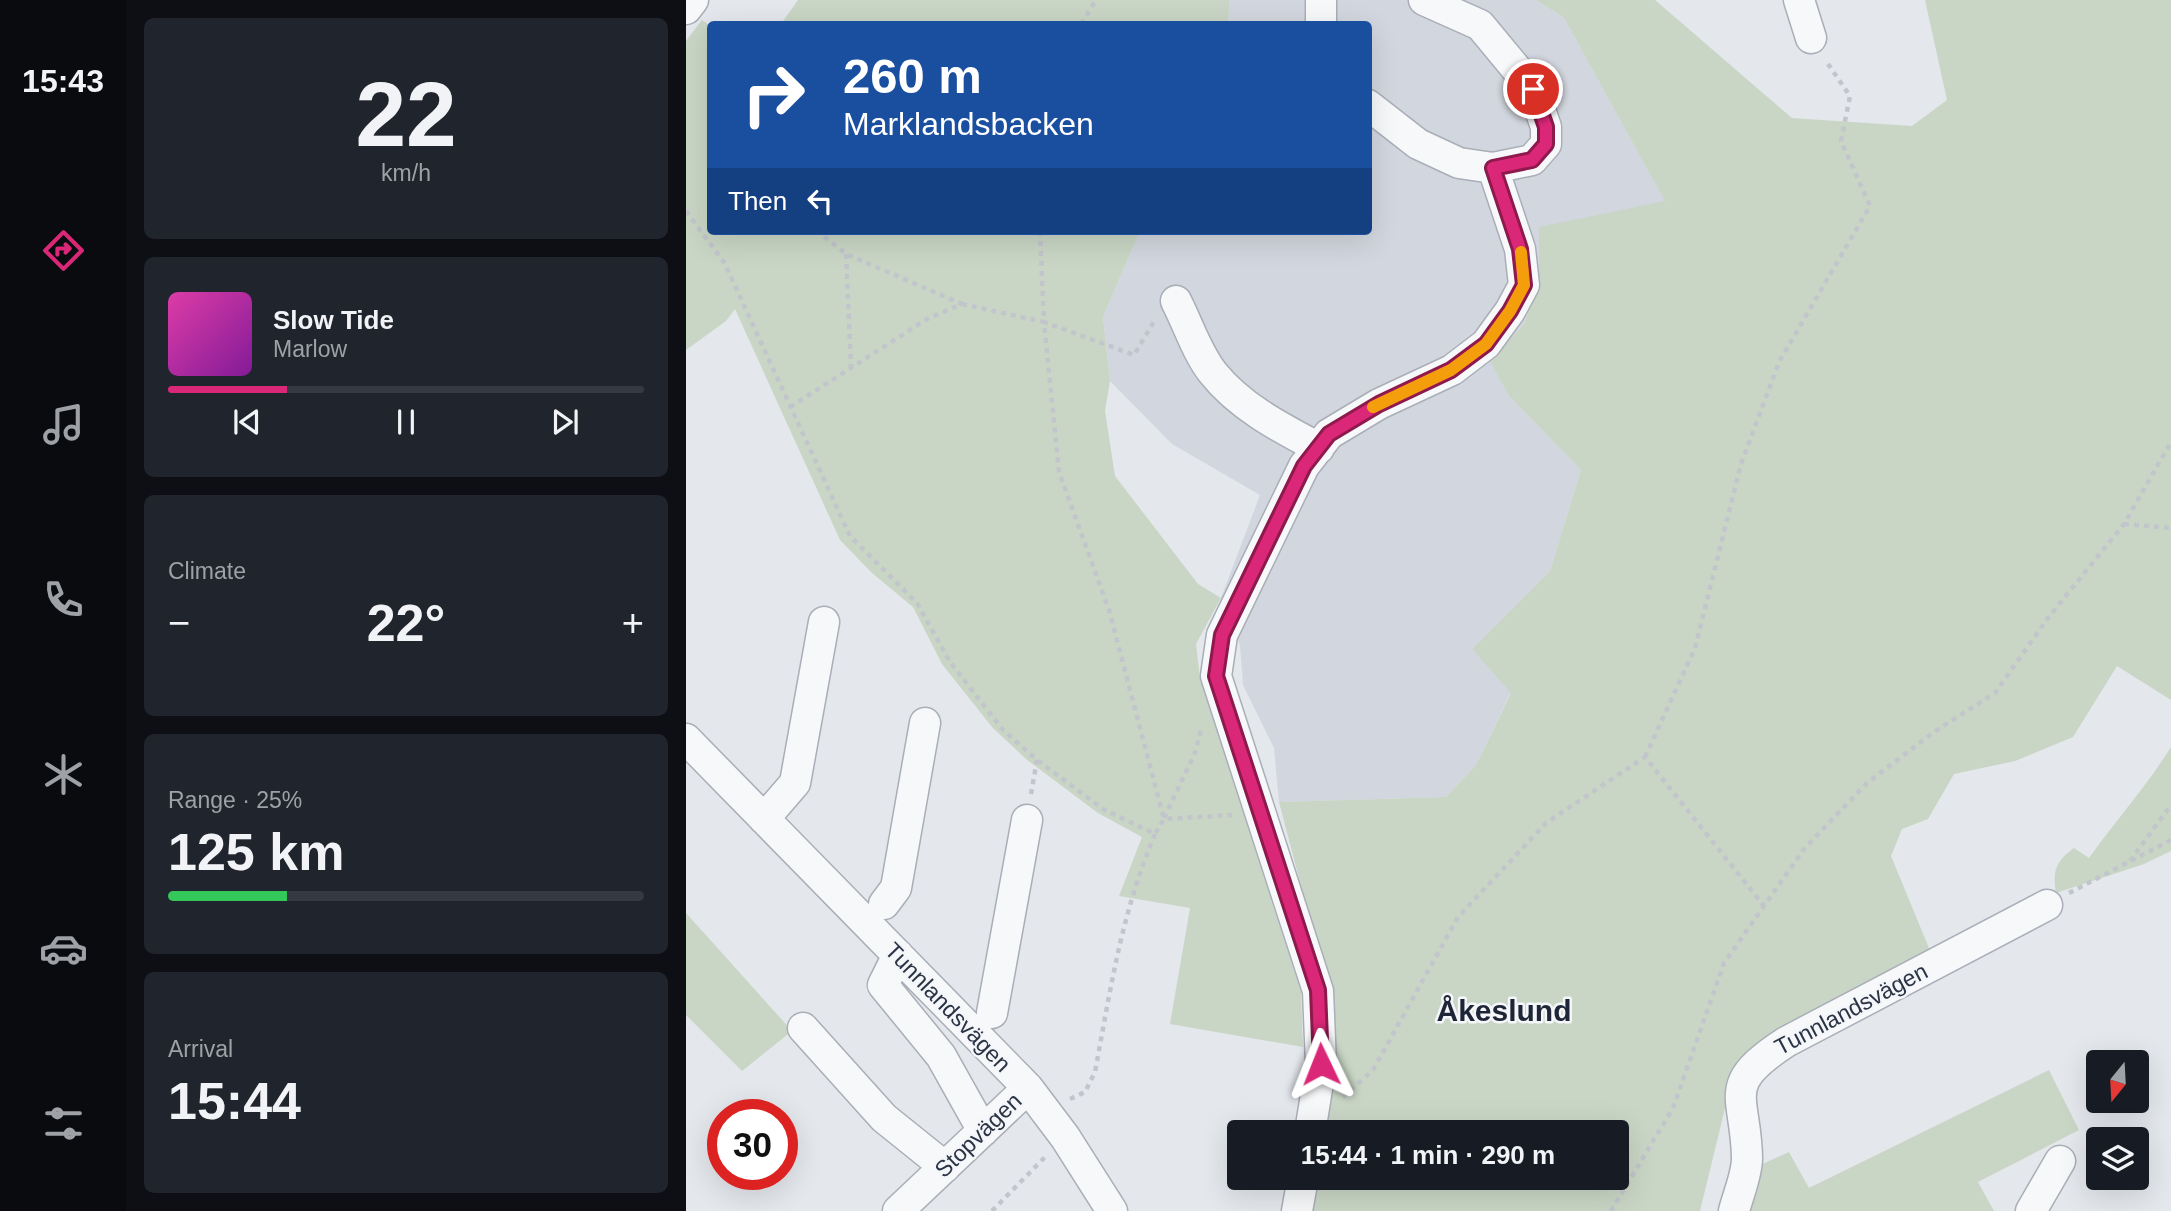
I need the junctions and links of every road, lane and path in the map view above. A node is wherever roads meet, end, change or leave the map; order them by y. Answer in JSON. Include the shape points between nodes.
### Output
{"nodes":[{"id":1,"x":693,"y":0,"type":"edge"},
{"id":2,"x":1096,"y":0,"type":"edge"},
{"id":3,"x":1321,"y":0,"type":"edge"},
{"id":4,"x":1424,"y":0,"type":"edge"},
{"id":5,"x":1799,"y":0,"type":"edge"},
{"id":6,"x":686,"y":9,"type":"edge"},
{"id":7,"x":1083,"y":21,"type":"edge"},
{"id":8,"x":1321,"y":21,"type":"edge"},
{"id":9,"x":1811,"y":38,"type":"joint"},
{"id":10,"x":1372,"y":108,"type":"edge"},
{"id":11,"x":1493,"y":168,"type":"junction"},
{"id":12,"x":686,"y":211,"type":"edge"},
{"id":13,"x":822,"y":235,"type":"edge"},
{"id":14,"x":1040,"y":235,"type":"edge"},
{"id":15,"x":846,"y":254,"type":"junction"},
{"id":16,"x":1176,"y":301,"type":"joint"},
{"id":17,"x":962,"y":304,"type":"junction"},
{"id":18,"x":1044,"y":322,"type":"junction"},
{"id":19,"x":851,"y":368,"type":"junction"},
{"id":20,"x":790,"y":407,"type":"junction"},
{"id":21,"x":2171,"y":442,"type":"edge"},
{"id":22,"x":1318,"y":448,"type":"junction"},
{"id":23,"x":2124,"y":524,"type":"junction"},
{"id":24,"x":2171,"y":528,"type":"edge"},
{"id":25,"x":824,"y":622,"type":"dead end"},
{"id":26,"x":1216,"y":676,"type":"junction"},
{"id":27,"x":925,"y":723,"type":"dead end"},
{"id":28,"x":686,"y":739,"type":"edge"},
{"id":29,"x":1645,"y":757,"type":"junction"},
{"id":30,"x":1037,"y":760,"type":"junction"},
{"id":31,"x":2171,"y":805,"type":"edge"},
{"id":32,"x":1259,"y":813,"type":"junction"},
{"id":33,"x":765,"y":819,"type":"junction"},
{"id":34,"x":1164,"y":819,"type":"junction"},
{"id":35,"x":1027,"y":820,"type":"joint"},
{"id":36,"x":1155,"y":834,"type":"junction"},
{"id":37,"x":2171,"y":841,"type":"edge"},
{"id":38,"x":2130,"y":862,"type":"junction"},
{"id":39,"x":884,"y":904,"type":"dead end"},
{"id":40,"x":2048,"y":905,"type":"joint"},
{"id":41,"x":1764,"y":906,"type":"junction"},
{"id":42,"x":898,"y":955,"type":"junction"},
{"id":43,"x":992,"y":1013,"type":"dead end"},
{"id":44,"x":803,"y":1028,"type":"dead end"},
{"id":45,"x":1028,"y":1088,"type":"junction"},
{"id":46,"x":1315,"y":1098,"type":"junction"},
{"id":47,"x":1312,"y":1120,"type":"edge"},
{"id":48,"x":983,"y":1131,"type":"junction"},
{"id":49,"x":1054,"y":1148,"type":"dead end"},
{"id":50,"x":2060,"y":1161,"type":"dead end"},
{"id":51,"x":945,"y":1167,"type":"junction"},
{"id":52,"x":1301,"y":1190,"type":"edge"},
{"id":53,"x":898,"y":1211,"type":"edge"},
{"id":54,"x":992,"y":1211,"type":"edge"},
{"id":55,"x":1112,"y":1211,"type":"edge"},
{"id":56,"x":1297,"y":1211,"type":"edge"},
{"id":57,"x":1611,"y":1211,"type":"edge"},
{"id":58,"x":1734,"y":1211,"type":"edge"},
{"id":59,"x":2031,"y":1211,"type":"edge"}],
"edges":[{"from":1,"to":6,"type":"street"},
{"from":2,"to":7,"type":"path"},
{"from":3,"to":8,"type":"street"},
{"from":4,"to":11,"type":"street","via":[[1480,26],[1533,89],[1546,127],[1546,144],[1532,160]]},
{"from":5,"to":9,"type":"street"},
{"from":9,"to":29,"type":"path","via":[[1850,96],[1841,141],[1870,206],[1779,362],[1741,464],[1695,648]]},
{"from":10,"to":11,"type":"street","via":[[1418,144],[1459,163]]},
{"from":11,"to":22,"type":"street","via":[[1520,249],[1524,285],[1510,311],[1486,344],[1451,370],[1379,404],[1329,434]]},
{"from":12,"to":20,"type":"path","via":[[724,262]]},
{"from":13,"to":15,"type":"path"},
{"from":14,"to":18,"type":"path"},
{"from":15,"to":17,"type":"path"},
{"from":15,"to":19,"type":"path"},
{"from":16,"to":18,"type":"path","via":[[1152,321],[1134,355]]},
{"from":16,"to":22,"type":"street","via":[[1212,371],[1229,391],[1274,424]]},
{"from":17,"to":18,"type":"path"},
{"from":17,"to":19,"type":"path","via":[[927,319]]},
{"from":18,"to":34,"type":"path","via":[[1059,472],[1109,610]]},
{"from":19,"to":20,"type":"path"},
{"from":20,"to":30,"type":"path","via":[[850,536],[917,603],[950,662],[1003,730]]},
{"from":21,"to":23,"type":"path"},
{"from":22,"to":26,"type":"street","via":[[1304,466],[1222,635]]},
{"from":23,"to":24,"type":"path"},
{"from":23,"to":41,"type":"path","via":[[1995,693],[1867,783],[1804,849]]},
{"from":25,"to":33,"type":"street","via":[[795,783]]},
{"from":26,"to":32,"type":"street"},
{"from":26,"to":34,"type":"path","via":[[1195,753]]},
{"from":27,"to":39,"type":"street","via":[[896,888]]},
{"from":28,"to":33,"type":"street","name":"Tunnlandsvägen"},
{"from":29,"to":41,"type":"path"},
{"from":29,"to":46,"type":"path","via":[[1546,823],[1458,917],[1373,1070],[1338,1102]]},
{"from":30,"to":35,"type":"path"},
{"from":30,"to":36,"type":"path","via":[[1103,809]]},
{"from":31,"to":38,"type":"path"},
{"from":32,"to":34,"type":"path"},
{"from":32,"to":46,"type":"street","via":[[1318,990],[1321,1064]]},
{"from":33,"to":42,"type":"street","name":"Tunnlandsvägen"},
{"from":34,"to":36,"type":"path"},
{"from":35,"to":43,"type":"street","name":"Tunnlandsvägen"},
{"from":36,"to":45,"type":"path","via":[[1121,931],[1095,1072],[1085,1092],[1073,1100]]},
{"from":37,"to":38,"type":"path"},
{"from":38,"to":40,"type":"path"},
{"from":40,"to":58,"type":"street","name":"Tunnlandsvägen","via":[[1757,1061],[1738,1094],[1747,1160]]},
{"from":41,"to":57,"type":"path","via":[[1724,963],[1673,1108]]},
{"from":42,"to":45,"type":"street","name":"Tunnlandsvägen"},
{"from":42,"to":48,"type":"street","via":[[883,985],[941,1055]]},
{"from":44,"to":51,"type":"street","via":[[884,1118]]},
{"from":45,"to":48,"type":"street","name":"Stopvägen"},
{"from":45,"to":55,"type":"street","name":"Tunnlandsvägen"},
{"from":46,"to":47,"type":"street"},
{"from":48,"to":51,"type":"street","name":"Stopvägen"},
{"from":49,"to":54,"type":"path"},
{"from":50,"to":59,"type":"street"},
{"from":51,"to":53,"type":"street","name":"Stopvägen"},
{"from":52,"to":56,"type":"street"}]}
